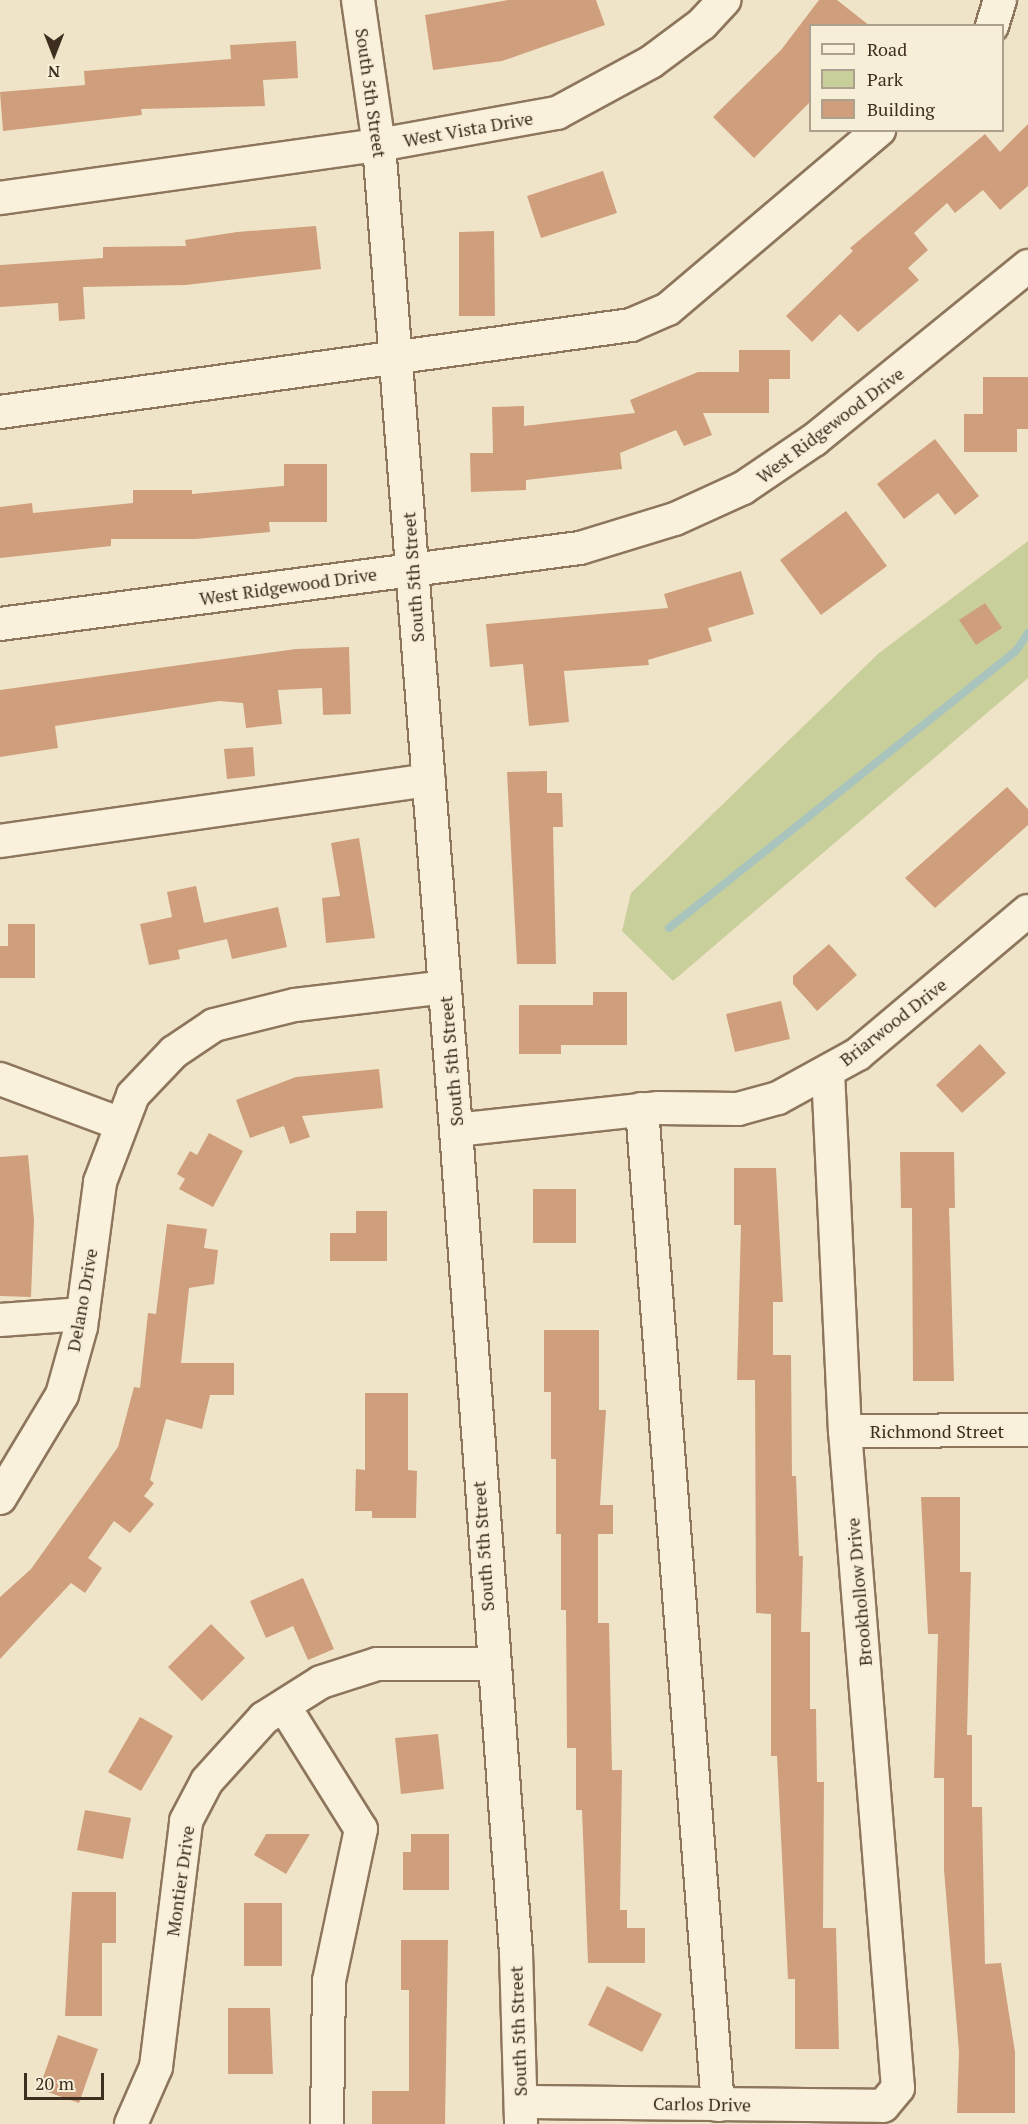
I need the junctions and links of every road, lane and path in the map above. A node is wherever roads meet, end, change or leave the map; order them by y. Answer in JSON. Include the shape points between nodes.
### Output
{"nodes":[{"id":1,"x":358,"y":0,"type":"edge"},
{"id":2,"x":724,"y":0,"type":"edge"},
{"id":3,"x":1000,"y":0,"type":"edge"},
{"id":4,"x":993,"y":24,"type":"edge"},
{"id":5,"x":877,"y":132,"type":"edge"},
{"id":6,"x":379,"y":145,"type":"junction"},
{"id":7,"x":0,"y":198,"type":"edge"},
{"id":8,"x":1028,"y":266,"type":"edge"},
{"id":9,"x":396,"y":359,"type":"junction"},
{"id":10,"x":0,"y":412,"type":"edge"},
{"id":11,"x":412,"y":569,"type":"junction"},
{"id":12,"x":0,"y":624,"type":"edge"},
{"id":13,"x":429,"y":780,"type":"junction"},
{"id":14,"x":0,"y":841,"type":"edge"},
{"id":15,"x":1028,"y":911,"type":"edge"},
{"id":16,"x":445,"y":987,"type":"junction"},
{"id":17,"x":828,"y":1072,"type":"junction"},
{"id":18,"x":0,"y":1079,"type":"edge"},
{"id":19,"x":642,"y":1109,"type":"junction"},
{"id":20,"x":121,"y":1124,"type":"junction"},
{"id":21,"x":456,"y":1130,"type":"junction"},
{"id":22,"x":83,"y":1314,"type":"junction"},
{"id":23,"x":0,"y":1320,"type":"edge"},
{"id":24,"x":1028,"y":1430,"type":"edge"},
{"id":25,"x":845,"y":1431,"type":"junction"},
{"id":26,"x":0,"y":1498,"type":"edge"},
{"id":27,"x":491,"y":1664,"type":"junction"},
{"id":28,"x":284,"y":1706,"type":"junction"},
{"id":29,"x":718,"y":2105,"type":"junction"},
{"id":30,"x":521,"y":2113,"type":"edge"},
{"id":31,"x":883,"y":2115,"type":"edge"},
{"id":32,"x":130,"y":2124,"type":"edge"},
{"id":33,"x":327,"y":2124,"type":"edge"}],
"edges":[{"from":1,"to":6,"type":"street","name":"South 5th Street"},
{"from":2,"to":6,"type":"street","name":"West Vista Drive","via":[[702,24],[651,62],[557,113]]},
{"from":3,"to":4,"type":"street"},
{"from":5,"to":9,"type":"street","via":[[697,286],[651,318]]},
{"from":6,"to":7,"type":"street","name":"West Vista Drive"},
{"from":6,"to":9,"type":"street","name":"South 5th Street"},
{"from":8,"to":11,"type":"street","name":"West Ridgewood Drive","via":[[814,440],[743,488],[675,519],[580,548]]},
{"from":9,"to":10,"type":"street"},
{"from":9,"to":11,"type":"street","name":"South 5th Street"},
{"from":11,"to":12,"type":"street","name":"West Ridgewood Drive"},
{"from":11,"to":13,"type":"street","name":"South 5th Street"},
{"from":13,"to":14,"type":"street"},
{"from":13,"to":16,"type":"street","name":"South 5th Street"},
{"from":15,"to":17,"type":"street","name":"Briarwood Drive","via":[[858,1054]]},
{"from":16,"to":20,"type":"street","name":"Delano Drive","via":[[296,1005],[214,1025],[174,1052],[133,1095]]},
{"from":16,"to":21,"type":"street","name":"South 5th Street"},
{"from":17,"to":19,"type":"street","name":"Briarwood Drive","via":[[778,1098],[738,1109]]},
{"from":17,"to":25,"type":"street","name":"Brookhollow Drive"},
{"from":18,"to":20,"type":"street"},
{"from":19,"to":21,"type":"street","name":"Briarwood Drive"},
{"from":19,"to":29,"type":"street"},
{"from":20,"to":22,"type":"street","name":"Delano Drive","via":[[100,1182]]},
{"from":21,"to":27,"type":"street","name":"South 5th Street"},
{"from":22,"to":23,"type":"street"},
{"from":22,"to":26,"type":"street","name":"Delano Drive","via":[[62,1395]]},
{"from":24,"to":25,"type":"street","name":"Richmond Street"},
{"from":25,"to":31,"type":"street","name":"Brookhollow Drive","via":[[898,2088]]},
{"from":27,"to":28,"type":"street","name":"Montier Drive","via":[[377,1664],[321,1682]]},
{"from":27,"to":30,"type":"street","name":"South 5th Street","via":[[516,1953]]},
{"from":28,"to":32,"type":"street","name":"Montier Drive","via":[[264,1718],[207,1781],[186,1821],[156,2067]]},
{"from":28,"to":33,"type":"street","via":[[361,1829],[329,1981]]},
{"from":29,"to":30,"type":"street","name":"Carlos Drive"},
{"from":29,"to":31,"type":"street","name":"Carlos Drive"}]}
